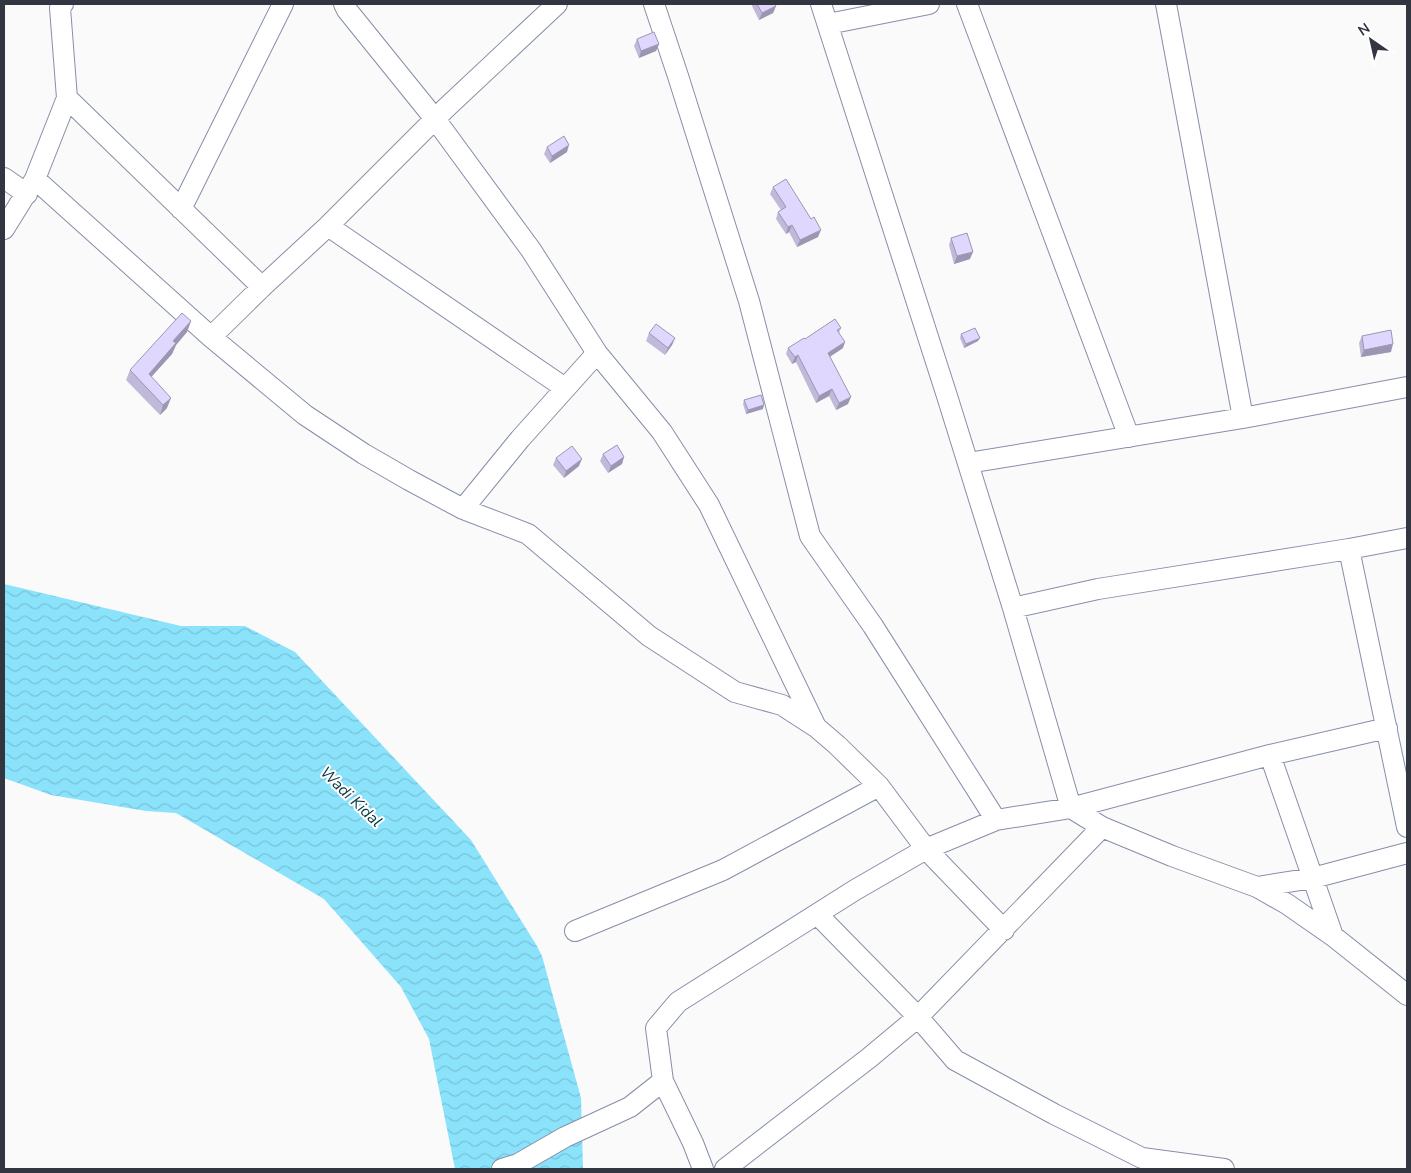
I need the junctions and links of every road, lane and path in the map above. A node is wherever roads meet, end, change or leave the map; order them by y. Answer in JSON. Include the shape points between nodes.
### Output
{"nodes":[{"id":1,"x":63,"y":4,"type":"edge"},
{"id":2,"x":283,"y":4,"type":"edge"},
{"id":3,"x":558,"y":4,"type":"edge"},
{"id":4,"x":654,"y":4,"type":"edge"},
{"id":5,"x":821,"y":4,"type":"edge"},
{"id":6,"x":929,"y":4,"type":"edge"},
{"id":7,"x":967,"y":4,"type":"edge"},
{"id":8,"x":1166,"y":4,"type":"edge"},
{"id":9,"x":349,"y":6,"type":"edge"},
{"id":10,"x":828,"y":24,"type":"junction"},
{"id":11,"x":67,"y":98,"type":"junction"},
{"id":12,"x":435,"y":119,"type":"junction"},
{"id":13,"x":4,"y":178,"type":"edge"},
{"id":14,"x":31,"y":186,"type":"junction"},
{"id":15,"x":181,"y":209,"type":"junction"},
{"id":16,"x":328,"y":226,"type":"junction"},
{"id":17,"x":4,"y":229,"type":"edge"},
{"id":18,"x":262,"y":287,"type":"junction"},
{"id":19,"x":212,"y":338,"type":"junction"},
{"id":20,"x":597,"y":353,"type":"junction"},
{"id":21,"x":1407,"y":387,"type":"edge"},
{"id":22,"x":566,"y":388,"type":"junction"},
{"id":23,"x":1243,"y":418,"type":"junction"},
{"id":24,"x":1128,"y":437,"type":"junction"},
{"id":25,"x":968,"y":464,"type":"junction"},
{"id":26,"x":463,"y":509,"type":"junction"},
{"id":27,"x":1407,"y":538,"type":"edge"},
{"id":28,"x":1349,"y":549,"type":"junction"},
{"id":29,"x":1012,"y":608,"type":"junction"},
{"id":30,"x":816,"y":727,"type":"junction"},
{"id":31,"x":1387,"y":728,"type":"junction"},
{"id":32,"x":1270,"y":755,"type":"junction"},
{"id":33,"x":879,"y":786,"type":"junction"},
{"id":34,"x":1071,"y":808,"type":"junction"},
{"id":35,"x":996,"y":820,"type":"junction"},
{"id":36,"x":1407,"y":826,"type":"edge"},
{"id":37,"x":1102,"y":827,"type":"junction"},
{"id":38,"x":926,"y":848,"type":"junction"},
{"id":39,"x":1407,"y":853,"type":"edge"},
{"id":40,"x":1313,"y":878,"type":"junction"},
{"id":41,"x":1257,"y":887,"type":"junction"},
{"id":42,"x":818,"y":915,"type":"junction"},
{"id":43,"x":1004,"y":930,"type":"junction"},
{"id":44,"x":575,"y":931,"type":"dead end"},
{"id":45,"x":1333,"y":936,"type":"junction"},
{"id":46,"x":1407,"y":995,"type":"edge"},
{"id":47,"x":918,"y":1018,"type":"junction"},
{"id":48,"x":662,"y":1081,"type":"junction"},
{"id":49,"x":502,"y":1169,"type":"edge"},
{"id":50,"x":703,"y":1169,"type":"edge"},
{"id":51,"x":725,"y":1169,"type":"edge"},
{"id":52,"x":1224,"y":1169,"type":"edge"}],
"edges":[{"from":1,"to":11,"type":"street","via":[[60,8]]},
{"from":2,"to":15,"type":"street"},
{"from":3,"to":12,"type":"street"},
{"from":4,"to":35,"type":"street","via":[[750,301],[810,536],[873,626]]},
{"from":5,"to":10,"type":"street"},
{"from":6,"to":10,"type":"street"},
{"from":7,"to":24,"type":"street"},
{"from":8,"to":23,"type":"street"},
{"from":9,"to":12,"type":"street"},
{"from":10,"to":25,"type":"street"},
{"from":11,"to":14,"type":"street"},
{"from":11,"to":15,"type":"street"},
{"from":12,"to":16,"type":"street"},
{"from":12,"to":20,"type":"street","via":[[531,250]]},
{"from":13,"to":14,"type":"street"},
{"from":14,"to":17,"type":"street"},
{"from":14,"to":19,"type":"street"},
{"from":15,"to":18,"type":"street"},
{"from":16,"to":18,"type":"street"},
{"from":16,"to":22,"type":"street"},
{"from":18,"to":19,"type":"street"},
{"from":19,"to":26,"type":"street","via":[[305,414],[372,458]]},
{"from":20,"to":22,"type":"street"},
{"from":20,"to":30,"type":"street","via":[[662,432],[709,505]]},
{"from":21,"to":23,"type":"street"},
{"from":22,"to":26,"type":"street"},
{"from":23,"to":24,"type":"street"},
{"from":24,"to":25,"type":"street"},
{"from":25,"to":29,"type":"street"},
{"from":26,"to":30,"type":"street","via":[[528,534],[650,636],[735,692],[782,704]]},
{"from":27,"to":28,"type":"street"},
{"from":28,"to":29,"type":"street","via":[[1098,589]]},
{"from":28,"to":31,"type":"street"},
{"from":29,"to":34,"type":"street"},
{"from":30,"to":33,"type":"street"},
{"from":31,"to":32,"type":"street"},
{"from":31,"to":36,"type":"street"},
{"from":32,"to":34,"type":"street"},
{"from":32,"to":40,"type":"street"},
{"from":33,"to":38,"type":"street"},
{"from":33,"to":44,"type":"street","via":[[723,870]]},
{"from":34,"to":35,"type":"street"},
{"from":34,"to":37,"type":"street"},
{"from":35,"to":38,"type":"street"},
{"from":37,"to":41,"type":"street"},
{"from":37,"to":43,"type":"street"},
{"from":38,"to":42,"type":"street"},
{"from":38,"to":43,"type":"street"},
{"from":39,"to":40,"type":"street"},
{"from":40,"to":41,"type":"street"},
{"from":40,"to":45,"type":"street"},
{"from":41,"to":45,"type":"street"},
{"from":42,"to":47,"type":"street"},
{"from":42,"to":48,"type":"street","via":[[678,1002],[656,1028]]},
{"from":43,"to":47,"type":"street"},
{"from":45,"to":46,"type":"street"},
{"from":47,"to":51,"type":"street"},
{"from":47,"to":52,"type":"street","via":[[955,1060],[1142,1158]]},
{"from":48,"to":49,"type":"street","via":[[630,1107]]},
{"from":48,"to":50,"type":"street"}]}
